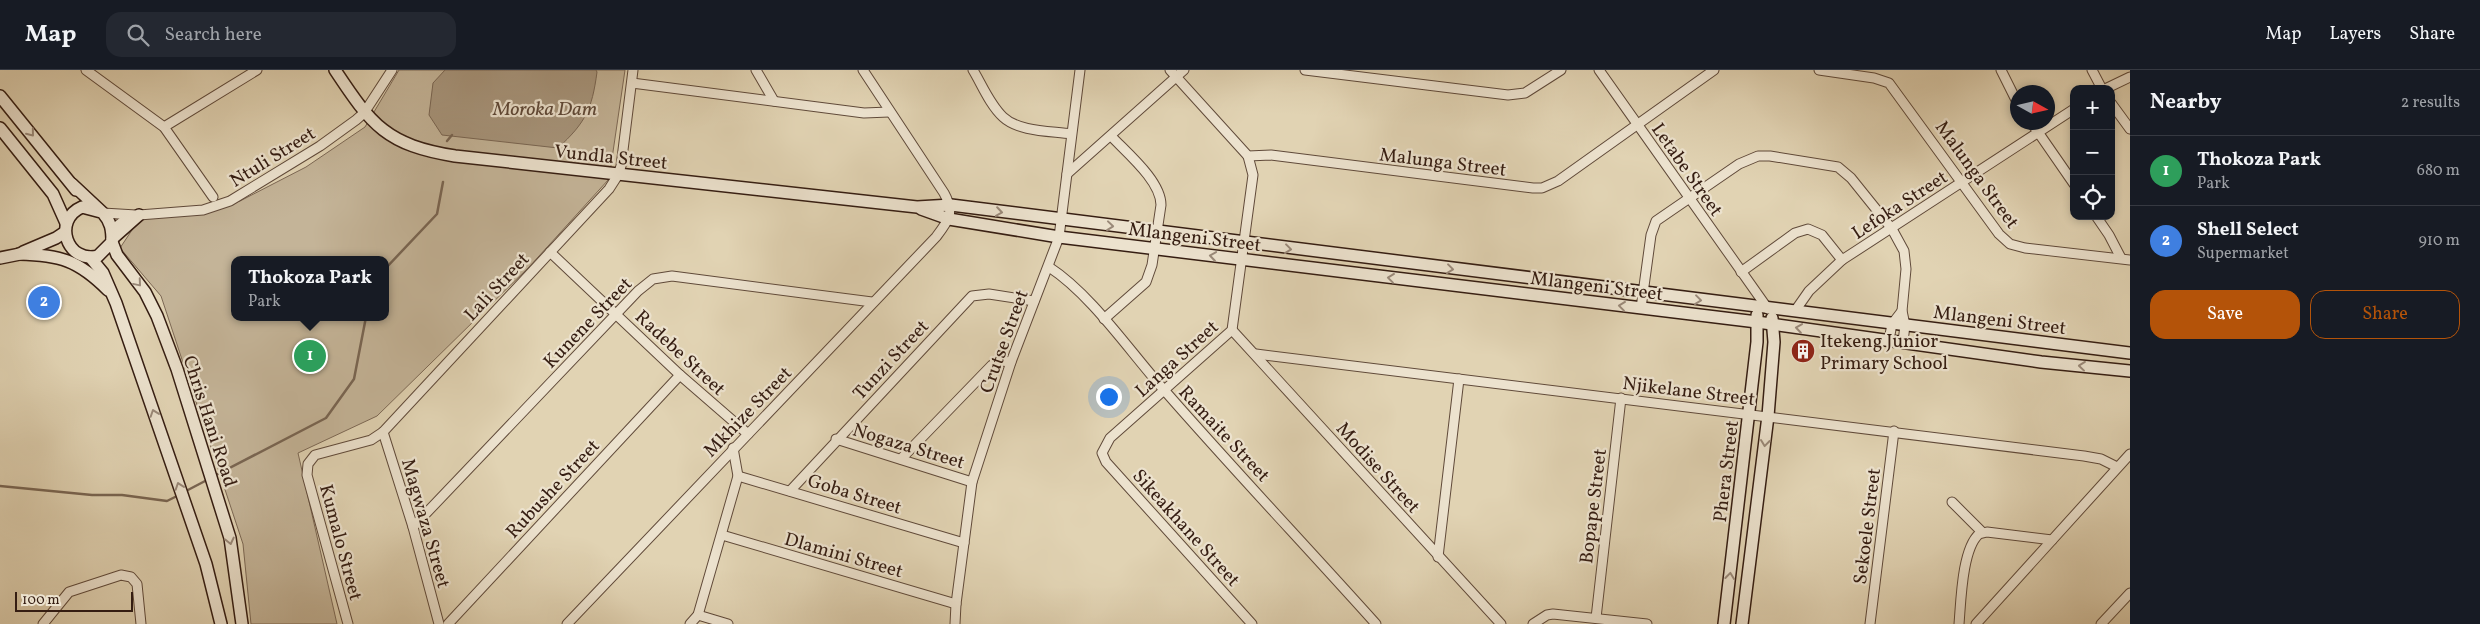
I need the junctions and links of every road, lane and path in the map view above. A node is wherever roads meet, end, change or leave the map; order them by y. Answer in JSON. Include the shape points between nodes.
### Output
{"nodes":[{"id":1,"x":86,"y":70,"type":"edge"},
{"id":2,"x":238,"y":70,"type":"edge"},
{"id":3,"x":257,"y":70,"type":"edge"},
{"id":4,"x":335,"y":70,"type":"edge"},
{"id":5,"x":392,"y":70,"type":"edge"},
{"id":6,"x":633,"y":70,"type":"edge"},
{"id":7,"x":756,"y":70,"type":"edge"},
{"id":8,"x":862,"y":70,"type":"edge"},
{"id":9,"x":973,"y":70,"type":"edge"},
{"id":10,"x":1080,"y":70,"type":"edge"},
{"id":11,"x":1184,"y":70,"type":"edge"},
{"id":12,"x":1305,"y":70,"type":"edge"},
{"id":13,"x":1561,"y":70,"type":"edge"},
{"id":14,"x":1599,"y":70,"type":"edge"},
{"id":15,"x":1714,"y":70,"type":"edge"},
{"id":16,"x":1819,"y":70,"type":"edge"},
{"id":17,"x":2001,"y":70,"type":"edge"},
{"id":18,"x":2092,"y":70,"type":"edge"},
{"id":19,"x":1173,"y":73,"type":"edge"},
{"id":20,"x":247,"y":76,"type":"junction"},
{"id":21,"x":2130,"y":78,"type":"edge"},
{"id":22,"x":632,"y":83,"type":"junction"},
{"id":23,"x":2101,"y":85,"type":"edge"},
{"id":24,"x":2113,"y":85,"type":"edge"},
{"id":25,"x":2010,"y":88,"type":"edge"},
{"id":26,"x":0,"y":96,"type":"edge"},
{"id":27,"x":774,"y":101,"type":"junction"},
{"id":28,"x":2115,"y":108,"type":"edge"},
{"id":29,"x":889,"y":112,"type":"junction"},
{"id":30,"x":2070,"y":112,"type":"edge"},
{"id":31,"x":364,"y":113,"type":"junction"},
{"id":32,"x":1637,"y":125,"type":"junction"},
{"id":33,"x":164,"y":127,"type":"junction"},
{"id":34,"x":0,"y":128,"type":"edge"},
{"id":35,"x":2130,"y":129,"type":"edge"},
{"id":36,"x":2038,"y":132,"type":"junction"},
{"id":37,"x":1071,"y":134,"type":"junction"},
{"id":38,"x":1111,"y":136,"type":"junction"},
{"id":39,"x":1248,"y":156,"type":"junction"},
{"id":40,"x":1067,"y":174,"type":"junction"},
{"id":41,"x":618,"y":175,"type":"junction"},
{"id":42,"x":2070,"y":178,"type":"edge"},
{"id":43,"x":1962,"y":182,"type":"junction"},
{"id":44,"x":72,"y":184,"type":"junction"},
{"id":45,"x":213,"y":197,"type":"dead end"},
{"id":46,"x":1688,"y":198,"type":"junction"},
{"id":47,"x":951,"y":205,"type":"junction"},
{"id":48,"x":60,"y":206,"type":"junction"},
{"id":49,"x":86,"y":207,"type":"junction"},
{"id":50,"x":917,"y":207,"type":"junction"},
{"id":51,"x":102,"y":212,"type":"junction"},
{"id":52,"x":139,"y":215,"type":"junction"},
{"id":53,"x":949,"y":219,"type":"junction"},
{"id":54,"x":2099,"y":220,"type":"edge"},
{"id":55,"x":1061,"y":221,"type":"junction"},
{"id":56,"x":66,"y":228,"type":"junction"},
{"id":57,"x":1892,"y":229,"type":"junction"},
{"id":58,"x":1157,"y":230,"type":"junction"},
{"id":59,"x":112,"y":237,"type":"junction"},
{"id":60,"x":1059,"y":237,"type":"junction"},
{"id":61,"x":42,"y":244,"type":"junction"},
{"id":62,"x":1244,"y":244,"type":"junction"},
{"id":63,"x":1155,"y":248,"type":"junction"},
{"id":64,"x":550,"y":252,"type":"junction"},
{"id":65,"x":81,"y":253,"type":"junction"},
{"id":66,"x":1,"y":254,"type":"edge"},
{"id":67,"x":19,"y":254,"type":"junction"},
{"id":68,"x":2125,"y":259,"type":"edge"},
{"id":69,"x":1242,"y":260,"type":"junction"},
{"id":70,"x":1842,"y":260,"type":"junction"},
{"id":71,"x":1049,"y":267,"type":"junction"},
{"id":72,"x":1741,"y":272,"type":"junction"},
{"id":73,"x":1751,"y":287,"type":"junction"},
{"id":74,"x":110,"y":289,"type":"junction"},
{"id":75,"x":1643,"y":293,"type":"junction"},
{"id":76,"x":1034,"y":301,"type":"junction"},
{"id":77,"x":872,"y":302,"type":"junction"},
{"id":78,"x":1756,"y":307,"type":"junction"},
{"id":79,"x":1641,"y":308,"type":"junction"},
{"id":80,"x":1768,"y":308,"type":"junction"},
{"id":81,"x":1795,"y":311,"type":"junction"},
{"id":82,"x":1902,"y":311,"type":"junction"},
{"id":83,"x":616,"y":314,"type":"junction"},
{"id":84,"x":1104,"y":319,"type":"junction"},
{"id":85,"x":1758,"y":322,"type":"junction"},
{"id":86,"x":1774,"y":324,"type":"junction"},
{"id":87,"x":1892,"y":324,"type":"junction"},
{"id":88,"x":1905,"y":325,"type":"junction"},
{"id":89,"x":1232,"y":330,"type":"junction"},
{"id":90,"x":1889,"y":340,"type":"junction"},
{"id":91,"x":1903,"y":342,"type":"junction"},
{"id":92,"x":2130,"y":353,"type":"edge"},
{"id":93,"x":1256,"y":354,"type":"junction"},
{"id":94,"x":1011,"y":362,"type":"junction"},
{"id":95,"x":2130,"y":371,"type":"edge"},
{"id":96,"x":680,"y":374,"type":"junction"},
{"id":97,"x":1459,"y":379,"type":"junction"},
{"id":98,"x":1164,"y":391,"type":"junction"},
{"id":99,"x":1621,"y":398,"type":"junction"},
{"id":100,"x":1749,"y":414,"type":"junction"},
{"id":101,"x":1768,"y":416,"type":"junction"},
{"id":102,"x":1894,"y":431,"type":"junction"},
{"id":103,"x":383,"y":432,"type":"junction"},
{"id":104,"x":748,"y":434,"type":"junction"},
{"id":105,"x":836,"y":439,"type":"junction"},
{"id":106,"x":733,"y":448,"type":"junction"},
{"id":107,"x":1102,"y":450,"type":"joint"},
{"id":108,"x":2130,"y":454,"type":"edge"},
{"id":109,"x":901,"y":459,"type":"junction"},
{"id":110,"x":2117,"y":467,"type":"junction"},
{"id":111,"x":307,"y":468,"type":"joint"},
{"id":112,"x":738,"y":476,"type":"junction"},
{"id":113,"x":972,"y":482,"type":"junction"},
{"id":114,"x":790,"y":491,"type":"junction"},
{"id":115,"x":1952,"y":502,"type":"dead end"},
{"id":116,"x":413,"y":527,"type":"junction"},
{"id":117,"x":1982,"y":532,"type":"junction"},
{"id":118,"x":722,"y":535,"type":"junction"},
{"id":119,"x":2052,"y":540,"type":"junction"},
{"id":120,"x":964,"y":543,"type":"junction"},
{"id":121,"x":1438,"y":557,"type":"junction"},
{"id":122,"x":2130,"y":593,"type":"edge"},
{"id":123,"x":956,"y":604,"type":"junction"},
{"id":124,"x":698,"y":615,"type":"junction"},
{"id":125,"x":1596,"y":618,"type":"junction"},
{"id":126,"x":43,"y":624,"type":"edge"},
{"id":127,"x":141,"y":624,"type":"edge"},
{"id":128,"x":221,"y":624,"type":"edge"},
{"id":129,"x":242,"y":624,"type":"edge"},
{"id":130,"x":348,"y":624,"type":"edge"},
{"id":131,"x":439,"y":624,"type":"edge"},
{"id":132,"x":448,"y":624,"type":"edge"},
{"id":133,"x":567,"y":624,"type":"edge"},
{"id":134,"x":690,"y":624,"type":"edge"},
{"id":135,"x":728,"y":624,"type":"edge"},
{"id":136,"x":955,"y":624,"type":"edge"},
{"id":137,"x":1252,"y":624,"type":"edge"},
{"id":138,"x":1376,"y":624,"type":"edge"},
{"id":139,"x":1501,"y":624,"type":"edge"},
{"id":140,"x":1533,"y":624,"type":"edge"},
{"id":141,"x":1647,"y":624,"type":"edge"},
{"id":142,"x":1724,"y":624,"type":"edge"},
{"id":143,"x":1742,"y":624,"type":"edge"},
{"id":144,"x":1870,"y":624,"type":"edge"},
{"id":145,"x":1958,"y":624,"type":"edge"},
{"id":146,"x":1976,"y":624,"type":"edge"},
{"id":147,"x":2101,"y":624,"type":"edge"}],
"edges":[{"from":1,"to":33,"type":"street"},
{"from":2,"to":20,"type":"street"},
{"from":3,"to":20,"type":"street"},
{"from":4,"to":31,"type":"street","name":"Vundla Street"},
{"from":5,"to":31,"type":"street","name":"Ntuli Street"},
{"from":6,"to":22,"type":"street","name":"Lali Street"},
{"from":7,"to":27,"type":"street"},
{"from":8,"to":29,"type":"street"},
{"from":9,"to":37,"type":"street","via":[[996,109],[1010,122]]},
{"from":10,"to":37,"type":"street","name":"Crutse Street"},
{"from":11,"to":19,"type":"street"},
{"from":12,"to":13,"type":"street","via":[[1508,95],[1525,94]]},
{"from":14,"to":32,"type":"street","name":"Letabe Street"},
{"from":15,"to":32,"type":"street","name":"Malunga Street"},
{"from":16,"to":43,"type":"street","name":"Malunga Street","via":[[1889,83]]},
{"from":17,"to":25,"type":"street"},
{"from":18,"to":23,"type":"street"},
{"from":19,"to":38,"type":"street"},
{"from":19,"to":39,"type":"street"},
{"from":20,"to":33,"type":"street"},
{"from":21,"to":24,"type":"street"},
{"from":22,"to":27,"type":"street"},
{"from":22,"to":41,"type":"street","name":"Lali Street"},
{"from":26,"to":44,"type":"street","one_way":true},
{"from":27,"to":29,"type":"street"},
{"from":28,"to":35,"type":"street"},
{"from":29,"to":47,"type":"street"},
{"from":30,"to":36,"type":"street","name":"Lefoka Street"},
{"from":31,"to":41,"type":"street","name":"Vundla Street","via":[[394,137],[421,149],[500,162]]},
{"from":31,"to":52,"type":"street","name":"Ntuli Street","via":[[320,146],[230,202],[202,210]]},
{"from":32,"to":39,"type":"street","name":"Malunga Street","via":[[1558,181],[1542,188],[1272,155]]},
{"from":32,"to":46,"type":"street","name":"Letabe Street"},
{"from":33,"to":45,"type":"street"},
{"from":34,"to":48,"type":"street"},
{"from":36,"to":42,"type":"street"},
{"from":36,"to":43,"type":"street","name":"Lefoka Street"},
{"from":37,"to":40,"type":"street","name":"Crutse Street"},
{"from":38,"to":40,"type":"street"},
{"from":38,"to":58,"type":"street","via":[[1158,189],[1161,205]]},
{"from":39,"to":62,"type":"street","name":"Langa Street","via":[[1253,175]]},
{"from":40,"to":55,"type":"street","name":"Crutse Street"},
{"from":41,"to":50,"type":"street","name":"Vundla Street"},
{"from":41,"to":64,"type":"street","name":"Lali Street","via":[[602,197]]},
{"from":43,"to":57,"type":"street","name":"Lefoka Street"},
{"from":43,"to":68,"type":"street","name":"Malunga Street","via":[[1999,234],[2010,244]]},
{"from":44,"to":49,"type":"street"},
{"from":44,"to":51,"type":"street"},
{"from":46,"to":57,"type":"street","via":[[1739,164],[1758,156],[1830,165],[1845,171]]},
{"from":46,"to":72,"type":"street","name":"Letabe Street"},
{"from":46,"to":75,"type":"street","via":[[1656,221]]},
{"from":47,"to":50,"type":"street","name":"Vundla Street"},
{"from":47,"to":53,"type":"street"},
{"from":47,"to":55,"type":"street","name":"Vundla Street","one_way":true},
{"from":48,"to":56,"type":"street"},
{"from":48,"to":61,"type":"street","via":[[58,225]]},
{"from":49,"to":51,"type":"street"},
{"from":49,"to":56,"type":"street","via":[[72,213]]},
{"from":50,"to":53,"type":"street","name":"Vundla Street"},
{"from":51,"to":52,"type":"street","name":"Ntuli Street"},
{"from":51,"to":59,"type":"street"},
{"from":52,"to":59,"type":"street"},
{"from":53,"to":60,"type":"street","name":"Vundla Street"},
{"from":53,"to":77,"type":"street","name":"Mkhize Street","via":[[936,237]]},
{"from":54,"to":68,"type":"street"},
{"from":55,"to":58,"type":"street","name":"Mlangeni Street","one_way":true},
{"from":55,"to":60,"type":"street","name":"Crutse Street"},
{"from":56,"to":61,"type":"street"},
{"from":56,"to":65,"type":"street","via":[[66,241]]},
{"from":57,"to":70,"type":"street","name":"Lefoka Street"},
{"from":57,"to":82,"type":"street","via":[[1906,258]]},
{"from":58,"to":62,"type":"street","name":"Mlangeni Street"},
{"from":58,"to":63,"type":"street"},
{"from":59,"to":65,"type":"street","via":[[102,254]]},
{"from":59,"to":129,"type":"street","name":"Chris Hani Road","one_way":true,"via":[[117,255],[145,292],[157,316],[177,369],[234,557]]},
{"from":60,"to":63,"type":"street","name":"Mlangeni Street"},
{"from":60,"to":71,"type":"street","name":"Crutse Street"},
{"from":61,"to":67,"type":"street"},
{"from":62,"to":69,"type":"street","name":"Langa Street"},
{"from":62,"to":75,"type":"street","name":"Mlangeni Street","one_way":true},
{"from":69,"to":63,"type":"street","name":"Mlangeni Street","one_way":true},
{"from":63,"to":84,"type":"street","via":[[1146,282]]},
{"from":64,"to":83,"type":"street","name":"Radebe Street"},
{"from":64,"to":103,"type":"street","name":"Lali Street"},
{"from":65,"to":67,"type":"street","via":[[52,248]]},
{"from":65,"to":74,"type":"street","via":[[103,273]]},
{"from":66,"to":67,"type":"street"},
{"from":67,"to":74,"type":"street","via":[[45,254],[68,259]]},
{"from":79,"to":69,"type":"street","name":"Mlangeni Street","one_way":true},
{"from":69,"to":89,"type":"street","name":"Langa Street"},
{"from":70,"to":72,"type":"street","name":"Lefoka Street","via":[[1822,236],[1808,229],[1795,233]]},
{"from":70,"to":81,"type":"street","name":"Lefoka Street","via":[[1809,291]]},
{"from":71,"to":76,"type":"street","name":"Crutse Street"},
{"from":71,"to":84,"type":"street","name":"Ramaite Street","via":[[1067,280]]},
{"from":72,"to":73,"type":"street","name":"Letabe Street"},
{"from":73,"to":78,"type":"street","name":"Letabe Street"},
{"from":73,"to":80,"type":"street","name":"Letabe Street"},
{"from":128,"to":74,"type":"street","one_way":true,"via":[[215,594]]},
{"from":75,"to":78,"type":"street","name":"Mlangeni Street","one_way":true},
{"from":75,"to":79,"type":"street"},
{"from":76,"to":94,"type":"street","name":"Crutse Street"},
{"from":76,"to":105,"type":"street","name":"Tunzi Street","via":[[989,294],[972,296]]},
{"from":77,"to":83,"type":"street","name":"Kunene Street","via":[[662,276],[646,283]]},
{"from":77,"to":104,"type":"street","name":"Mkhize Street"},
{"from":78,"to":80,"type":"street","name":"Mlangeni Street"},
{"from":78,"to":85,"type":"street","name":"Phera Street"},
{"from":79,"to":85,"type":"street","name":"Mlangeni Street"},
{"from":80,"to":81,"type":"street","name":"Mlangeni Street"},
{"from":80,"to":86,"type":"street"},
{"from":81,"to":87,"type":"street","name":"Mlangeni Street"},
{"from":82,"to":87,"type":"street"},
{"from":82,"to":88,"type":"street"},
{"from":83,"to":96,"type":"street","name":"Radebe Street"},
{"from":83,"to":116,"type":"street","name":"Kunene Street"},
{"from":84,"to":98,"type":"street","name":"Ramaite Street"},
{"from":85,"to":86,"type":"street","name":"Mlangeni Street"},
{"from":85,"to":100,"type":"street","name":"Phera Street"},
{"from":90,"to":86,"type":"street","name":"Mlangeni Street","one_way":true},
{"from":86,"to":101,"type":"street","name":"Phera Street"},
{"from":87,"to":88,"type":"street","name":"Mlangeni Street"},
{"from":87,"to":90,"type":"street"},
{"from":88,"to":91,"type":"street"},
{"from":88,"to":92,"type":"street","name":"Mlangeni Street"},
{"from":89,"to":93,"type":"street","name":"Modise Street"},
{"from":89,"to":98,"type":"street","name":"Langa Street"},
{"from":90,"to":91,"type":"street","name":"Mlangeni Street"},
{"from":95,"to":91,"type":"street","name":"Mlangeni Street","one_way":true},
{"from":93,"to":97,"type":"street","name":"Njikelane Street"},
{"from":93,"to":121,"type":"street","name":"Modise Street"},
{"from":94,"to":109,"type":"street","via":[[1000,361],[992,365]]},
{"from":94,"to":113,"type":"street","name":"Crutse Street"},
{"from":96,"to":104,"type":"street","name":"Radebe Street"},
{"from":96,"to":132,"type":"street","name":"Rubushe Street"},
{"from":97,"to":99,"type":"street","name":"Njikelane Street"},
{"from":97,"to":121,"type":"street"},
{"from":98,"to":107,"type":"street","name":"Langa Street","via":[[1110,438]]},
{"from":98,"to":138,"type":"street","name":"Ramaite Street"},
{"from":99,"to":100,"type":"street","name":"Njikelane Street"},
{"from":99,"to":125,"type":"street","name":"Bopape Street"},
{"from":100,"to":101,"type":"street","name":"Njikelane Street"},
{"from":142,"to":100,"type":"street","name":"Phera Street","one_way":true},
{"from":101,"to":102,"type":"street","name":"Njikelane Street"},
{"from":101,"to":143,"type":"street","name":"Phera Street","one_way":true},
{"from":102,"to":110,"type":"street","name":"Njikelane Street","via":[[2084,456],[2102,459]]},
{"from":102,"to":144,"type":"street","name":"Sekoele Street"},
{"from":103,"to":111,"type":"street","name":"Lali Street","via":[[371,440],[315,455]]},
{"from":103,"to":116,"type":"street","name":"Magwaza Street"},
{"from":104,"to":106,"type":"street","name":"Mkhize Street"},
{"from":105,"to":109,"type":"street","name":"Nogaza Street"},
{"from":105,"to":114,"type":"street","name":"Tunzi Street"},
{"from":106,"to":112,"type":"street"},
{"from":106,"to":133,"type":"street","name":"Mkhize Street"},
{"from":107,"to":137,"type":"street","name":"Sikeakhane Street","via":[[1106,462]]},
{"from":108,"to":110,"type":"street"},
{"from":109,"to":113,"type":"street","name":"Nogaza Street"},
{"from":110,"to":119,"type":"street"},
{"from":111,"to":130,"type":"street","name":"Kumalo Street"},
{"from":112,"to":114,"type":"street","name":"Goba Street"},
{"from":112,"to":118,"type":"street"},
{"from":113,"to":120,"type":"street","name":"Crutse Street"},
{"from":114,"to":120,"type":"street","name":"Goba Street"},
{"from":115,"to":117,"type":"street"},
{"from":116,"to":131,"type":"street","name":"Magwaza Street"},
{"from":117,"to":119,"type":"street"},
{"from":117,"to":145,"type":"street","via":[[1972,542],[1967,556]]},
{"from":118,"to":123,"type":"street","name":"Dlamini Street"},
{"from":118,"to":124,"type":"street"},
{"from":119,"to":146,"type":"street"},
{"from":120,"to":123,"type":"street","name":"Crutse Street"},
{"from":121,"to":139,"type":"street","name":"Modise Street"},
{"from":122,"to":147,"type":"street"},
{"from":123,"to":136,"type":"street","name":"Crutse Street"},
{"from":124,"to":134,"type":"street"},
{"from":124,"to":135,"type":"street"},
{"from":125,"to":140,"type":"street","via":[[1553,614]]},
{"from":125,"to":141,"type":"street"},
{"from":126,"to":127,"type":"street","via":[[69,592],[121,575],[130,577],[137,584]]}]}
